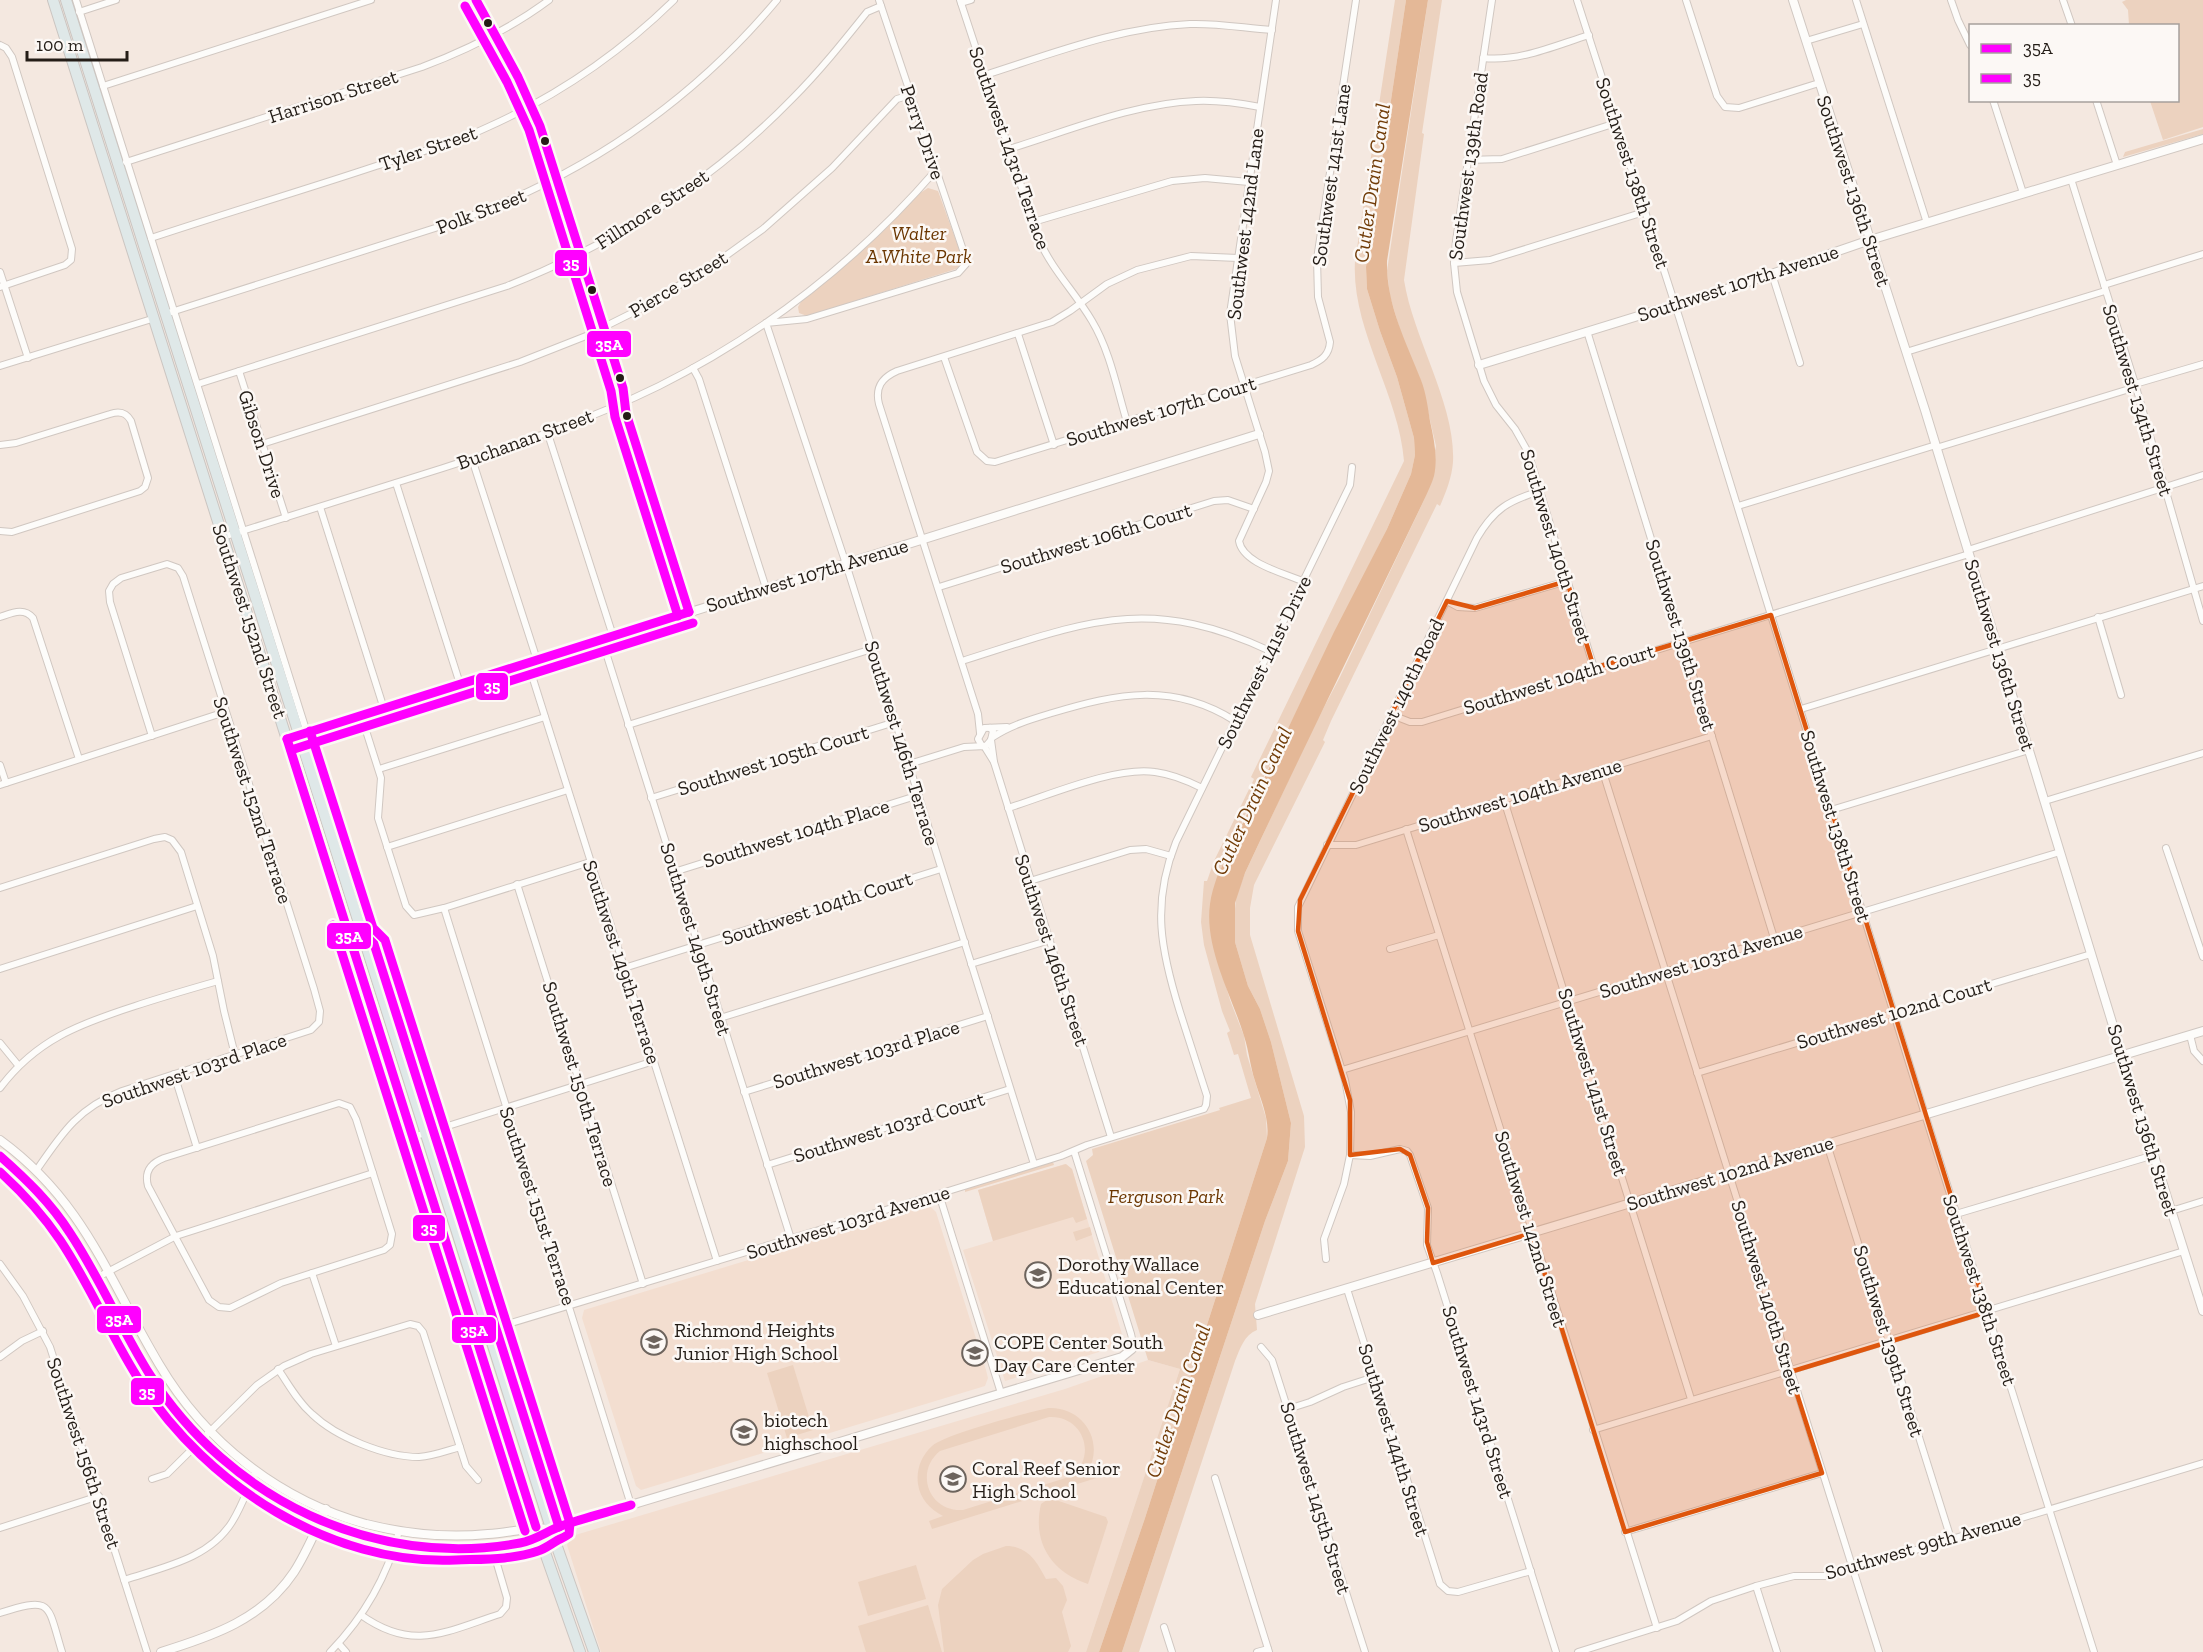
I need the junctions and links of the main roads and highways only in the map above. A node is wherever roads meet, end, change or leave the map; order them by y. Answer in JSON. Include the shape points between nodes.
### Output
{"nodes":[{"id":1,"x":53,"y":0,"type":"edge"},
{"id":2,"x":66,"y":0,"type":"edge"},
{"id":3,"x":364,"y":940,"type":"junction"},
{"id":4,"x":354,"y":952,"type":"junction"},
{"id":5,"x":492,"y":1329,"type":"junction"},
{"id":6,"x":475,"y":1334,"type":"junction"},
{"id":7,"x":580,"y":1652,"type":"edge"},
{"id":8,"x":594,"y":1652,"type":"edge"}],
"edges":[{"from":1,"to":4,"type":"main road","name":"Southwest 152nd Street"},
{"from":2,"to":3,"type":"main road","name":"Southwest 152nd Street","via":[[123,163],[240,532]]},
{"from":3,"to":4,"type":"main road"},
{"from":3,"to":5,"type":"main road","name":"Southwest 152nd Street"},
{"from":4,"to":6,"type":"main road","name":"Southwest 152nd Street"},
{"from":5,"to":6,"type":"main road"},
{"from":5,"to":8,"type":"main road","name":"Southwest 152nd Street"},
{"from":6,"to":7,"type":"main road","name":"Southwest 152nd Street"}]}
